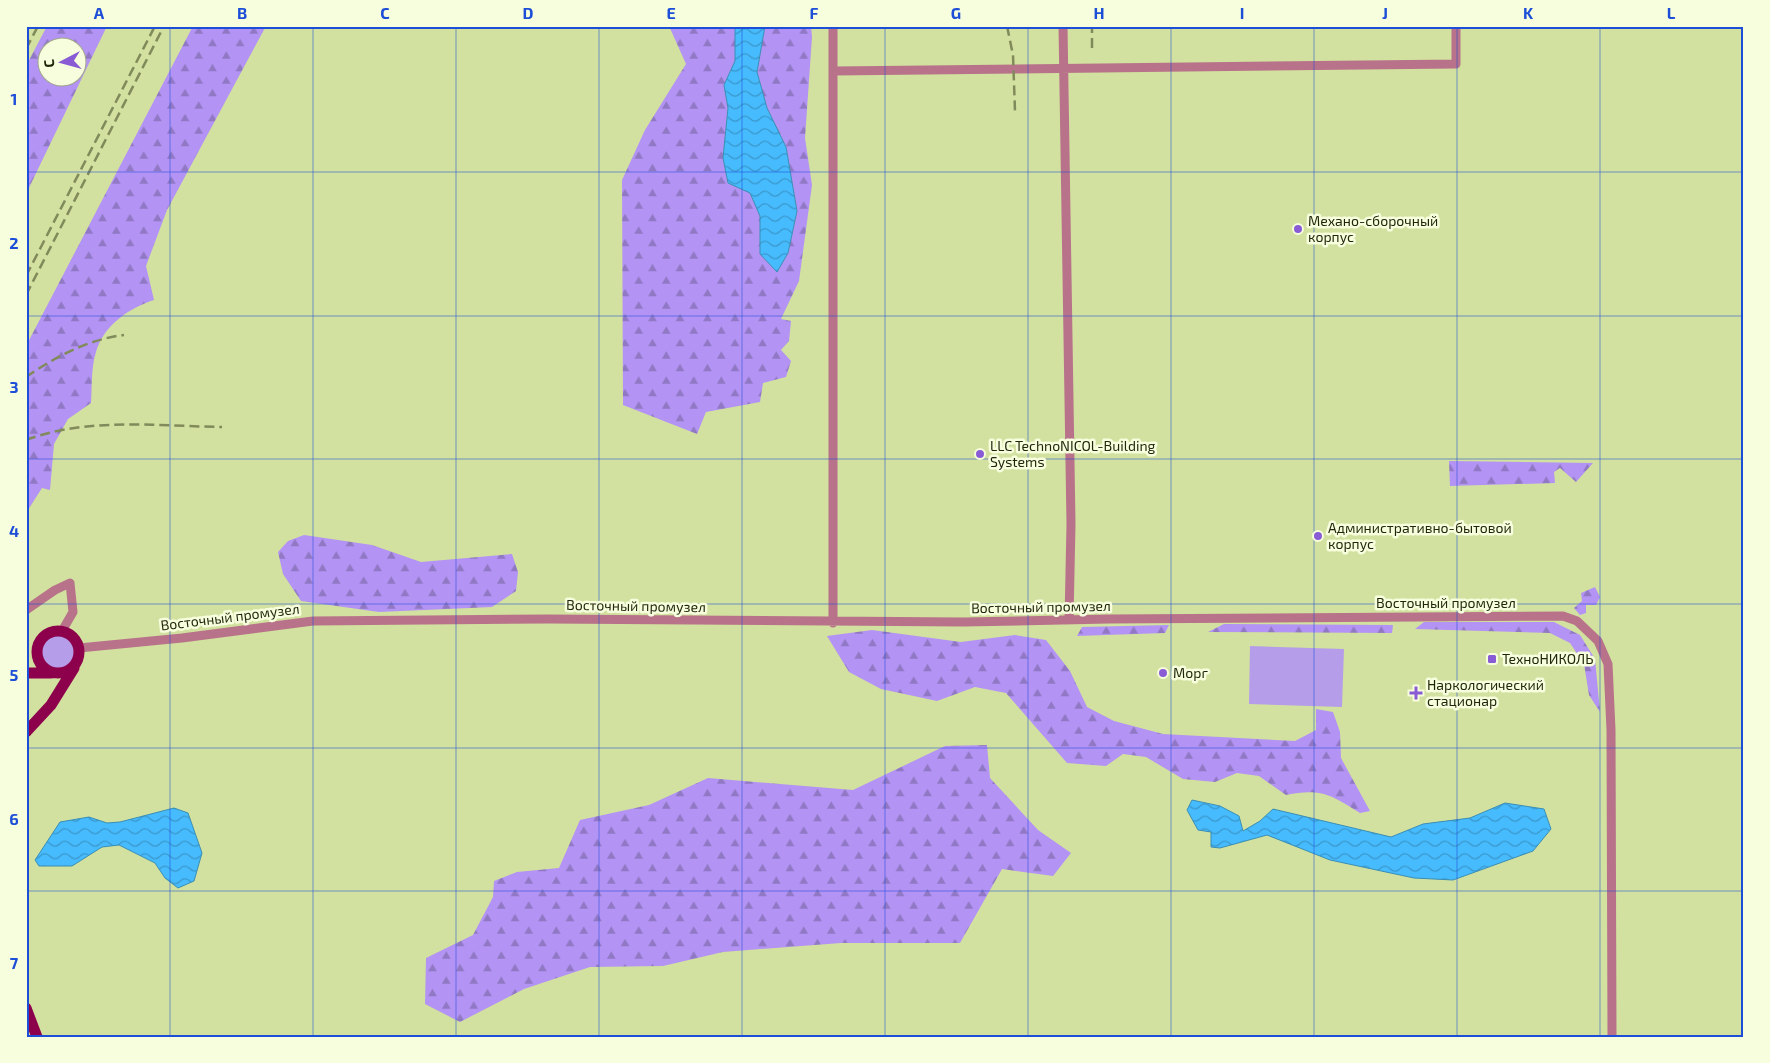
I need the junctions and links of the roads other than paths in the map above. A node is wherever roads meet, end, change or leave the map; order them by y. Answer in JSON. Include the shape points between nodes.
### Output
{"nodes":[{"id":1,"x":833,"y":26,"type":"edge"},
{"id":2,"x":1063,"y":26,"type":"edge"},
{"id":3,"x":1456,"y":26,"type":"edge"},
{"id":4,"x":1063,"y":68,"type":"junction"},
{"id":5,"x":834,"y":71,"type":"junction"},
{"id":6,"x":26,"y":610,"type":"edge"},
{"id":7,"x":1069,"y":620,"type":"junction"},
{"id":8,"x":833,"y":623,"type":"junction"},
{"id":9,"x":62,"y":631,"type":"junction"},
{"id":10,"x":45,"y":635,"type":"junction"},
{"id":11,"x":79,"y":648,"type":"junction"},
{"id":12,"x":26,"y":651,"type":"edge"},
{"id":13,"x":76,"y":664,"type":"junction"},
{"id":14,"x":26,"y":673,"type":"edge"},
{"id":15,"x":50,"y":673,"type":"junction"},
{"id":16,"x":54,"y":698,"type":"junction"},
{"id":17,"x":26,"y":732,"type":"edge"},
{"id":18,"x":26,"y":1008,"type":"edge"},
{"id":19,"x":38,"y":1037,"type":"edge"},
{"id":20,"x":1612,"y":1037,"type":"edge"}],
"edges":[{"from":1,"to":5,"type":"street"},
{"from":2,"to":4,"type":"street"},
{"from":3,"to":4,"type":"street","via":[[1456,64]]},
{"from":4,"to":5,"type":"street"},
{"from":4,"to":7,"type":"street","via":[[1071,524]]},
{"from":5,"to":8,"type":"street"},
{"from":6,"to":9,"type":"street","via":[[70,583],[73,612]]},
{"from":7,"to":8,"type":"street","name":"Восточный промузел"},
{"from":7,"to":20,"type":"street","name":"Восточный промузел","via":[[1563,616],[1582,625],[1598,640],[1610,678]]},
{"from":8,"to":11,"type":"street","name":"Восточный промузел","via":[[558,619],[313,621]]},
{"from":9,"to":10,"type":"main road"},
{"from":9,"to":11,"type":"main road","via":[[72,636]]},
{"from":10,"to":12,"type":"main road"},
{"from":10,"to":15,"type":"main road","via":[[38,646],[37,656],[42,667]]},
{"from":11,"to":13,"type":"main road"},
{"from":13,"to":15,"type":"main road","via":[[66,673]]},
{"from":13,"to":16,"type":"main road"},
{"from":14,"to":15,"type":"main road"},
{"from":15,"to":16,"type":"main road","via":[[56,684]]},
{"from":16,"to":17,"type":"main road"},
{"from":18,"to":19,"type":"main road"}]}
